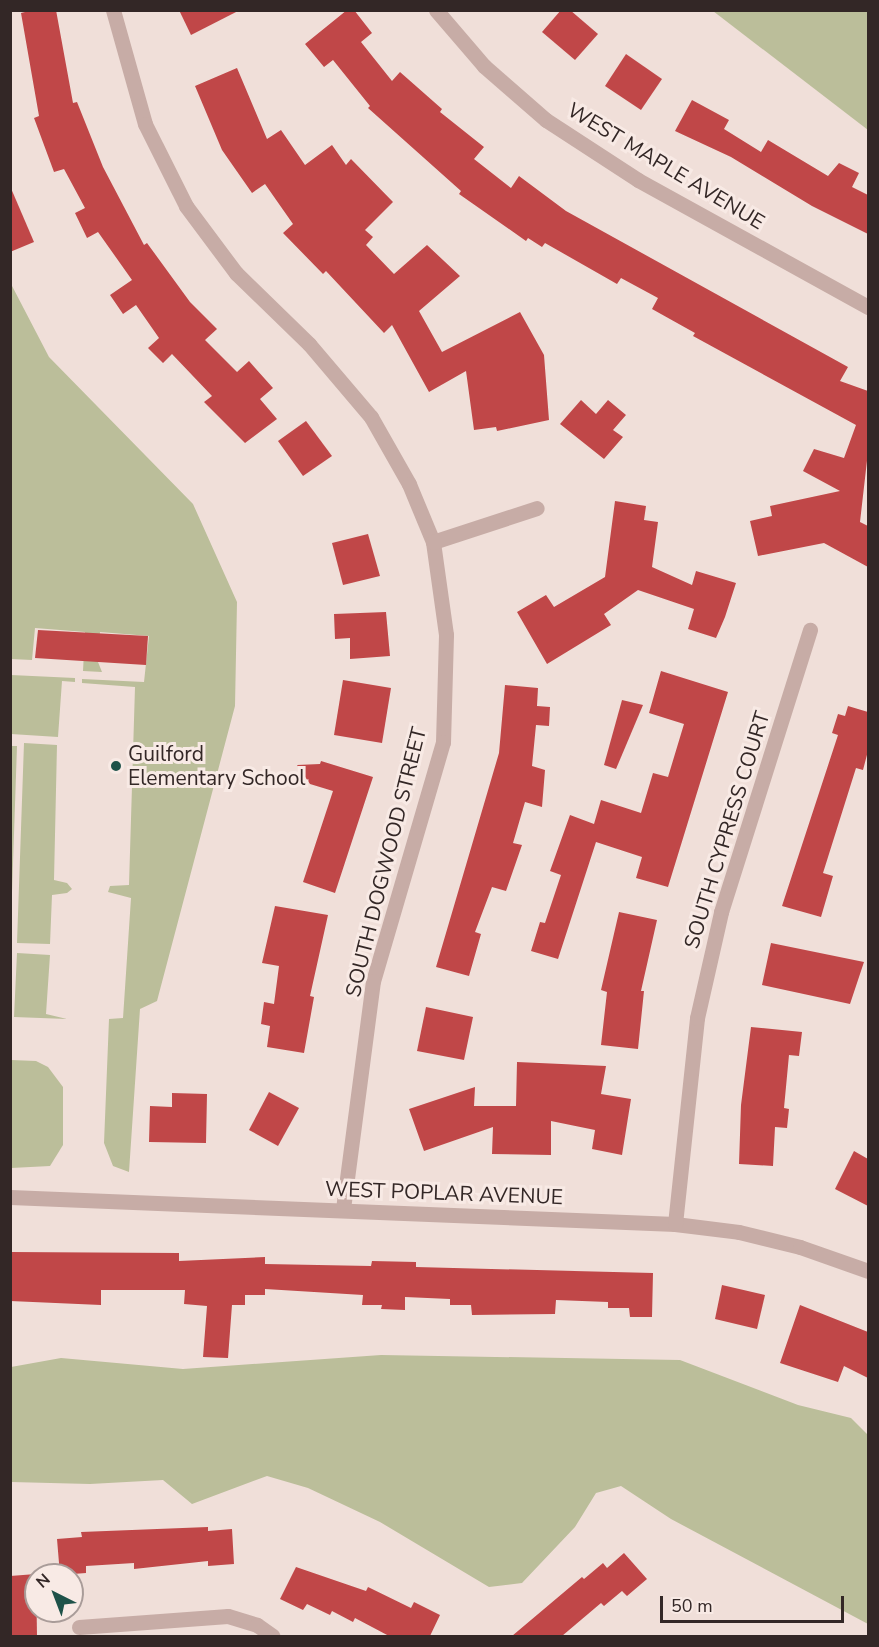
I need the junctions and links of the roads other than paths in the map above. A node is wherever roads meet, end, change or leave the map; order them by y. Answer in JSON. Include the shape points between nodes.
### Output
{"nodes":[{"id":1,"x":113,"y":10,"type":"edge"},
{"id":2,"x":436,"y":10,"type":"edge"},
{"id":3,"x":868,"y":307,"type":"edge"},
{"id":4,"x":537,"y":508,"type":"dead end"},
{"id":5,"x":433,"y":542,"type":"junction"},
{"id":6,"x":810,"y":630,"type":"dead end"},
{"id":7,"x":10,"y":1197,"type":"edge"},
{"id":8,"x":343,"y":1210,"type":"junction"},
{"id":9,"x":675,"y":1224,"type":"junction"},
{"id":10,"x":868,"y":1271,"type":"edge"},
{"id":11,"x":80,"y":1627,"type":"dead end"},
{"id":12,"x":273,"y":1636,"type":"edge"}],
"edges":[{"from":1,"to":5,"type":"street","name":"SOUTH DOGWOOD STREET","via":[[145,124],[186,206],[236,273],[309,344],[371,417],[410,484]]},
{"from":2,"to":3,"type":"street","name":"WEST MAPLE AVENUE","via":[[484,66],[546,120],[638,180]]},
{"from":4,"to":5,"type":"street"},
{"from":5,"to":8,"type":"street","name":"SOUTH DOGWOOD STREET","via":[[446,635],[443,742],[373,981]]},
{"from":6,"to":9,"type":"street","name":"SOUTH CYPRESS COURT","via":[[721,912],[697,1018]]},
{"from":7,"to":8,"type":"street","name":"WEST POPLAR AVENUE"},
{"from":8,"to":9,"type":"street","name":"WEST POPLAR AVENUE"},
{"from":9,"to":10,"type":"street","name":"WEST POPLAR AVENUE","via":[[739,1232],[800,1247]]},
{"from":11,"to":12,"type":"street","via":[[228,1616],[257,1625]]}]}
